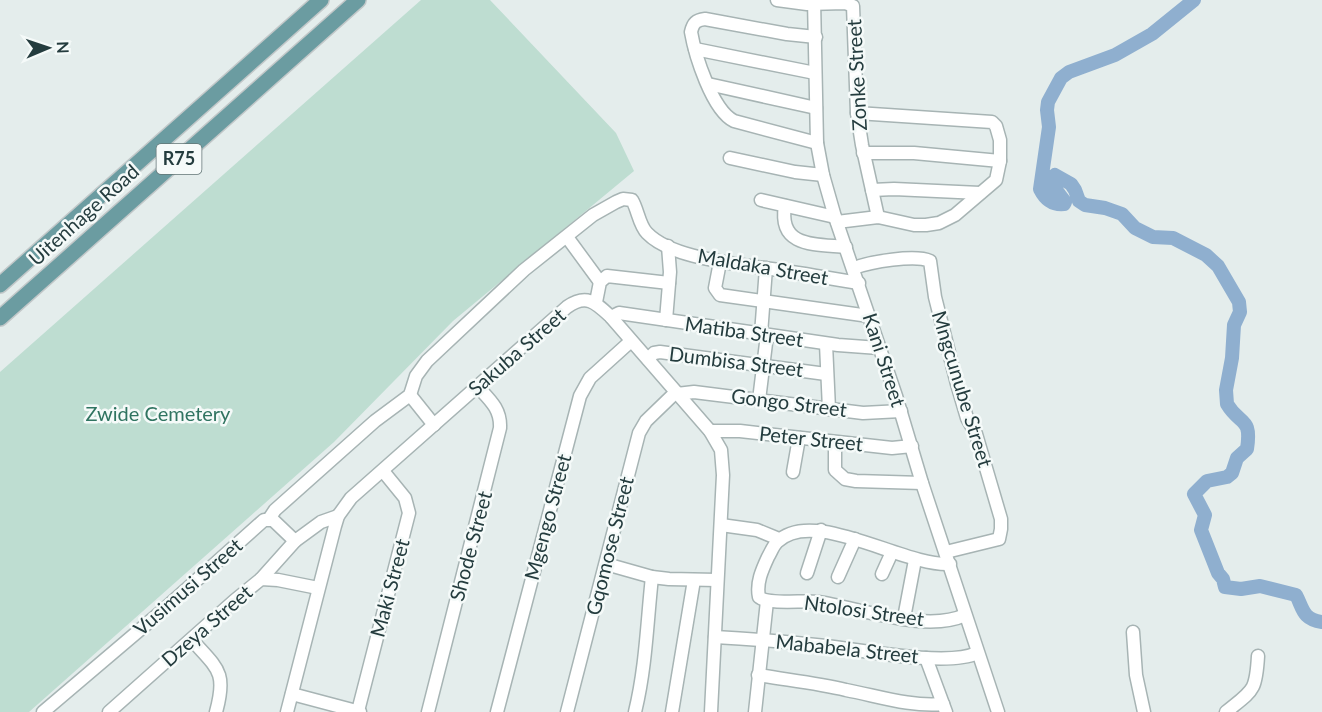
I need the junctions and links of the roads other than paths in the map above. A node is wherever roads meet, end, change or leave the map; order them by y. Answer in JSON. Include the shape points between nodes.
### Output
{"nodes":[{"id":1,"x":321,"y":0,"type":"edge"},
{"id":2,"x":358,"y":0,"type":"edge"},
{"id":3,"x":777,"y":0,"type":"edge"},
{"id":4,"x":814,"y":2,"type":"edge"},
{"id":5,"x":816,"y":37,"type":"junction"},
{"id":6,"x":695,"y":50,"type":"junction"},
{"id":7,"x":815,"y":73,"type":"junction"},
{"id":8,"x":708,"y":84,"type":"junction"},
{"id":9,"x":816,"y":108,"type":"junction"},
{"id":10,"x":856,"y":113,"type":"junction"},
{"id":11,"x":817,"y":142,"type":"junction"},
{"id":12,"x":863,"y":153,"type":"junction"},
{"id":13,"x":730,"y":158,"type":"dead end"},
{"id":14,"x":1000,"y":161,"type":"junction"},
{"id":15,"x":823,"y":175,"type":"junction"},
{"id":16,"x":872,"y":190,"type":"junction"},
{"id":17,"x":980,"y":193,"type":"junction"},
{"id":18,"x":761,"y":200,"type":"dead end"},
{"id":19,"x":785,"y":206,"type":"junction"},
{"id":20,"x":878,"y":217,"type":"junction"},
{"id":21,"x":836,"y":219,"type":"junction"},
{"id":22,"x":567,"y":237,"type":"junction"},
{"id":23,"x":668,"y":246,"type":"junction"},
{"id":24,"x":846,"y":247,"type":"junction"},
{"id":25,"x":720,"y":262,"type":"junction"},
{"id":26,"x":766,"y":268,"type":"junction"},
{"id":27,"x":854,"y":268,"type":"junction"},
{"id":28,"x":600,"y":282,"type":"junction"},
{"id":29,"x":669,"y":283,"type":"junction"},
{"id":30,"x":859,"y":283,"type":"junction"},
{"id":31,"x":0,"y":285,"type":"edge"},
{"id":32,"x":596,"y":302,"type":"junction"},
{"id":33,"x":763,"y":302,"type":"junction"},
{"id":34,"x":869,"y":316,"type":"junction"},
{"id":35,"x":611,"y":317,"type":"junction"},
{"id":36,"x":0,"y":318,"type":"edge"},
{"id":37,"x":666,"y":320,"type":"junction"},
{"id":38,"x":764,"y":334,"type":"junction"},
{"id":39,"x":632,"y":341,"type":"junction"},
{"id":40,"x":826,"y":344,"type":"junction"},
{"id":41,"x":879,"y":348,"type":"junction"},
{"id":42,"x":648,"y":359,"type":"junction"},
{"id":43,"x":764,"y":367,"type":"junction"},
{"id":44,"x":826,"y":374,"type":"junction"},
{"id":45,"x":477,"y":386,"type":"junction"},
{"id":46,"x":677,"y":393,"type":"junction"},
{"id":47,"x":410,"y":395,"type":"junction"},
{"id":48,"x":759,"y":400,"type":"junction"},
{"id":49,"x":829,"y":409,"type":"junction"},
{"id":50,"x":901,"y":411,"type":"junction"},
{"id":51,"x":434,"y":425,"type":"junction"},
{"id":52,"x":710,"y":431,"type":"junction"},
{"id":53,"x":799,"y":438,"type":"junction"},
{"id":54,"x":835,"y":443,"type":"junction"},
{"id":55,"x":912,"y":446,"type":"junction"},
{"id":56,"x":383,"y":471,"type":"junction"},
{"id":57,"x":793,"y":472,"type":"dead end"},
{"id":58,"x":922,"y":483,"type":"junction"},
{"id":59,"x":338,"y":516,"type":"junction"},
{"id":60,"x":269,"y":519,"type":"junction"},
{"id":61,"x":721,"y":525,"type":"junction"},
{"id":62,"x":820,"y":530,"type":"junction"},
{"id":63,"x":779,"y":539,"type":"junction"},
{"id":64,"x":855,"y":539,"type":"junction"},
{"id":65,"x":295,"y":541,"type":"junction"},
{"id":66,"x":892,"y":552,"type":"junction"},
{"id":67,"x":948,"y":558,"type":"junction"},
{"id":68,"x":915,"y":560,"type":"junction"},
{"id":69,"x":606,"y":564,"type":"junction"},
{"id":70,"x":807,"y":573,"type":"dead end"},
{"id":71,"x":882,"y":574,"type":"dead end"},
{"id":72,"x":652,"y":577,"type":"junction"},
{"id":73,"x":838,"y":577,"type":"dead end"},
{"id":74,"x":261,"y":579,"type":"junction"},
{"id":75,"x":694,"y":580,"type":"junction"},
{"id":76,"x":717,"y":580,"type":"junction"},
{"id":77,"x":318,"y":588,"type":"junction"},
{"id":78,"x":764,"y":601,"type":"junction"},
{"id":79,"x":965,"y":615,"type":"junction"},
{"id":80,"x":904,"y":618,"type":"junction"},
{"id":81,"x":1133,"y":632,"type":"dead end"},
{"id":82,"x":715,"y":637,"type":"junction"},
{"id":83,"x":762,"y":639,"type":"junction"},
{"id":84,"x":192,"y":640,"type":"junction"},
{"id":85,"x":977,"y":653,"type":"junction"},
{"id":86,"x":1258,"y":656,"type":"dead end"},
{"id":87,"x":926,"y":658,"type":"junction"},
{"id":88,"x":758,"y":675,"type":"junction"},
{"id":89,"x":292,"y":694,"type":"junction"},
{"id":90,"x":945,"y":708,"type":"edge"},
{"id":91,"x":43,"y":712,"type":"edge"},
{"id":92,"x":110,"y":712,"type":"edge"},
{"id":93,"x":216,"y":712,"type":"edge"},
{"id":94,"x":287,"y":712,"type":"edge"},
{"id":95,"x":359,"y":712,"type":"edge"},
{"id":96,"x":428,"y":712,"type":"edge"},
{"id":97,"x":497,"y":712,"type":"edge"},
{"id":98,"x":567,"y":712,"type":"edge"},
{"id":99,"x":635,"y":712,"type":"edge"},
{"id":100,"x":672,"y":712,"type":"edge"},
{"id":101,"x":711,"y":712,"type":"edge"},
{"id":102,"x":755,"y":712,"type":"edge"},
{"id":103,"x":998,"y":712,"type":"edge"},
{"id":104,"x":1144,"y":712,"type":"edge"},
{"id":105,"x":1226,"y":712,"type":"edge"}],
"edges":[{"from":1,"to":31,"type":"main road","name":"Uitenhage Road","number":"R75"},
{"from":2,"to":36,"type":"main road","name":"Uitenhage Road","number":"R75"},
{"from":3,"to":4,"type":"street"},
{"from":4,"to":5,"type":"street","name":"Kani Street"},
{"from":4,"to":10,"type":"street","name":"Zonke Street","via":[[853,6]]},
{"from":5,"to":6,"type":"street","via":[[705,19],[692,25]]},
{"from":5,"to":7,"type":"street","name":"Kani Street"},
{"from":6,"to":7,"type":"street"},
{"from":6,"to":8,"type":"street"},
{"from":7,"to":9,"type":"street","name":"Kani Street"},
{"from":8,"to":9,"type":"street"},
{"from":8,"to":11,"type":"street","via":[[729,118]]},
{"from":9,"to":11,"type":"street","name":"Kani Street"},
{"from":10,"to":12,"type":"street","name":"Zonke Street"},
{"from":10,"to":14,"type":"street","via":[[992,122],[998,130]]},
{"from":11,"to":15,"type":"street","name":"Kani Street"},
{"from":12,"to":14,"type":"street"},
{"from":12,"to":16,"type":"street","name":"Zonke Street"},
{"from":13,"to":15,"type":"street"},
{"from":14,"to":17,"type":"street","via":[[996,180]]},
{"from":15,"to":21,"type":"street","name":"Kani Street"},
{"from":16,"to":17,"type":"street"},
{"from":16,"to":20,"type":"street","name":"Zonke Street"},
{"from":17,"to":20,"type":"street","via":[[939,223],[914,225]]},
{"from":18,"to":19,"type":"street"},
{"from":19,"to":21,"type":"street"},
{"from":19,"to":24,"type":"street","via":[[785,225],[794,239]]},
{"from":20,"to":21,"type":"street"},
{"from":21,"to":24,"type":"street","name":"Kani Street"},
{"from":22,"to":23,"type":"street","name":"Maldaka Street","via":[[593,215],[623,199],[632,200],[649,235]]},
{"from":22,"to":28,"type":"street"},
{"from":22,"to":47,"type":"street","via":[[524,270],[427,361],[416,376]]},
{"from":23,"to":25,"type":"street","name":"Maldaka Street"},
{"from":23,"to":29,"type":"street"},
{"from":24,"to":27,"type":"street","name":"Kani Street"},
{"from":25,"to":26,"type":"street","name":"Maldaka Street"},
{"from":25,"to":33,"type":"street","via":[[717,293]]},
{"from":26,"to":30,"type":"street","name":"Maldaka Street"},
{"from":26,"to":33,"type":"street"},
{"from":27,"to":30,"type":"street","name":"Kani Street"},
{"from":27,"to":67,"type":"street","name":"Mngcunube Street","via":[[899,260],[930,261],[957,384],[1001,519],[999,539]]},
{"from":28,"to":29,"type":"street","via":[[613,276]]},
{"from":28,"to":32,"type":"street"},
{"from":29,"to":37,"type":"street"},
{"from":30,"to":34,"type":"street","name":"Kani Street"},
{"from":32,"to":35,"type":"street"},
{"from":32,"to":45,"type":"street","name":"Sakuba Street","via":[[575,302]]},
{"from":33,"to":34,"type":"street"},
{"from":33,"to":38,"type":"street"},
{"from":34,"to":41,"type":"street","name":"Kani Street"},
{"from":35,"to":37,"type":"street","name":"Matiba Street","via":[[619,313]]},
{"from":35,"to":39,"type":"street"},
{"from":37,"to":38,"type":"street","name":"Matiba Street"},
{"from":38,"to":40,"type":"street","name":"Matiba Street"},
{"from":38,"to":43,"type":"street"},
{"from":39,"to":42,"type":"street"},
{"from":39,"to":97,"type":"street","name":"Mgengo Street","via":[[590,378],[580,396]]},
{"from":40,"to":41,"type":"street","name":"Matiba Street"},
{"from":40,"to":44,"type":"street","name":"Dumbisa Street"},
{"from":41,"to":50,"type":"street","name":"Kani Street"},
{"from":42,"to":43,"type":"street","name":"Dumbisa Street","via":[[660,352]]},
{"from":42,"to":46,"type":"street"},
{"from":43,"to":44,"type":"street","name":"Dumbisa Street"},
{"from":43,"to":48,"type":"street"},
{"from":44,"to":49,"type":"street","name":"Dumbisa Street"},
{"from":45,"to":51,"type":"street","name":"Sakuba Street"},
{"from":45,"to":96,"type":"street","name":"Shode Street","via":[[495,405],[500,428]]},
{"from":46,"to":48,"type":"street","name":"Gongo Street"},
{"from":46,"to":52,"type":"street"},
{"from":46,"to":69,"type":"street","name":"Gqomose Street","via":[[646,421],[639,434]]},
{"from":47,"to":51,"type":"street"},
{"from":47,"to":60,"type":"street","name":"Vusimusi Street","via":[[375,421]]},
{"from":48,"to":49,"type":"street","name":"Gongo Street"},
{"from":49,"to":50,"type":"street","name":"Gongo Street","via":[[863,413]]},
{"from":50,"to":55,"type":"street","name":"Kani Street"},
{"from":51,"to":56,"type":"street","name":"Sakuba Street"},
{"from":52,"to":53,"type":"street","name":"Peter Street"},
{"from":52,"to":61,"type":"street","via":[[721,450],[723,463]]},
{"from":53,"to":54,"type":"street","name":"Peter Street"},
{"from":53,"to":57,"type":"street"},
{"from":54,"to":55,"type":"street","name":"Peter Street"},
{"from":54,"to":58,"type":"street","via":[[835,470],[845,479]]},
{"from":55,"to":58,"type":"street","name":"Kani Street"},
{"from":56,"to":59,"type":"street","name":"Sakuba Street","via":[[351,498]]},
{"from":56,"to":95,"type":"street","name":"Maki Street","via":[[405,498],[409,513]]},
{"from":58,"to":67,"type":"street","name":"Kani Street"},
{"from":59,"to":65,"type":"street","via":[[321,522]]},
{"from":59,"to":77,"type":"street","name":"Sakuba Street"},
{"from":60,"to":65,"type":"street"},
{"from":60,"to":91,"type":"street","name":"Vusimusi Street"},
{"from":61,"to":63,"type":"street","via":[[757,530]]},
{"from":61,"to":76,"type":"street"},
{"from":62,"to":63,"type":"street"},
{"from":62,"to":64,"type":"street"},
{"from":62,"to":70,"type":"street"},
{"from":63,"to":78,"type":"street","via":[[759,579],[758,592]]},
{"from":64,"to":66,"type":"street"},
{"from":64,"to":73,"type":"street"},
{"from":65,"to":74,"type":"street"},
{"from":66,"to":68,"type":"street"},
{"from":66,"to":71,"type":"street"},
{"from":67,"to":68,"type":"street","via":[[932,564]]},
{"from":67,"to":79,"type":"street","name":"Kani Street"},
{"from":68,"to":80,"type":"street"},
{"from":69,"to":72,"type":"street"},
{"from":69,"to":98,"type":"street","name":"Gqomose Street"},
{"from":72,"to":75,"type":"street"},
{"from":72,"to":99,"type":"street","via":[[645,660]]},
{"from":74,"to":77,"type":"street","name":"Dzeya Street"},
{"from":74,"to":84,"type":"street","name":"Dzeya Street"},
{"from":75,"to":76,"type":"street"},
{"from":75,"to":100,"type":"street"},
{"from":76,"to":82,"type":"street"},
{"from":77,"to":89,"type":"street","name":"Sakuba Street"},
{"from":78,"to":80,"type":"street","name":"Ntolosi Street","via":[[818,602]]},
{"from":78,"to":83,"type":"street"},
{"from":79,"to":80,"type":"street","name":"Ntolosi Street","via":[[945,621]]},
{"from":79,"to":85,"type":"street","name":"Kani Street"},
{"from":81,"to":104,"type":"street"},
{"from":82,"to":83,"type":"street","name":"Mababela Street"},
{"from":82,"to":101,"type":"street"},
{"from":83,"to":87,"type":"street","name":"Mababela Street"},
{"from":83,"to":88,"type":"street"},
{"from":84,"to":92,"type":"street","name":"Dzeya Street"},
{"from":84,"to":93,"type":"street","via":[[220,674]]},
{"from":85,"to":87,"type":"street","name":"Mababela Street","via":[[961,658]]},
{"from":85,"to":103,"type":"street","name":"Kani Street"},
{"from":86,"to":105,"type":"street","via":[[1252,690]]},
{"from":87,"to":90,"type":"street"},
{"from":88,"to":90,"type":"street"},
{"from":88,"to":102,"type":"street"},
{"from":89,"to":94,"type":"street","name":"Sakuba Street"},
{"from":89,"to":95,"type":"street"}]}
